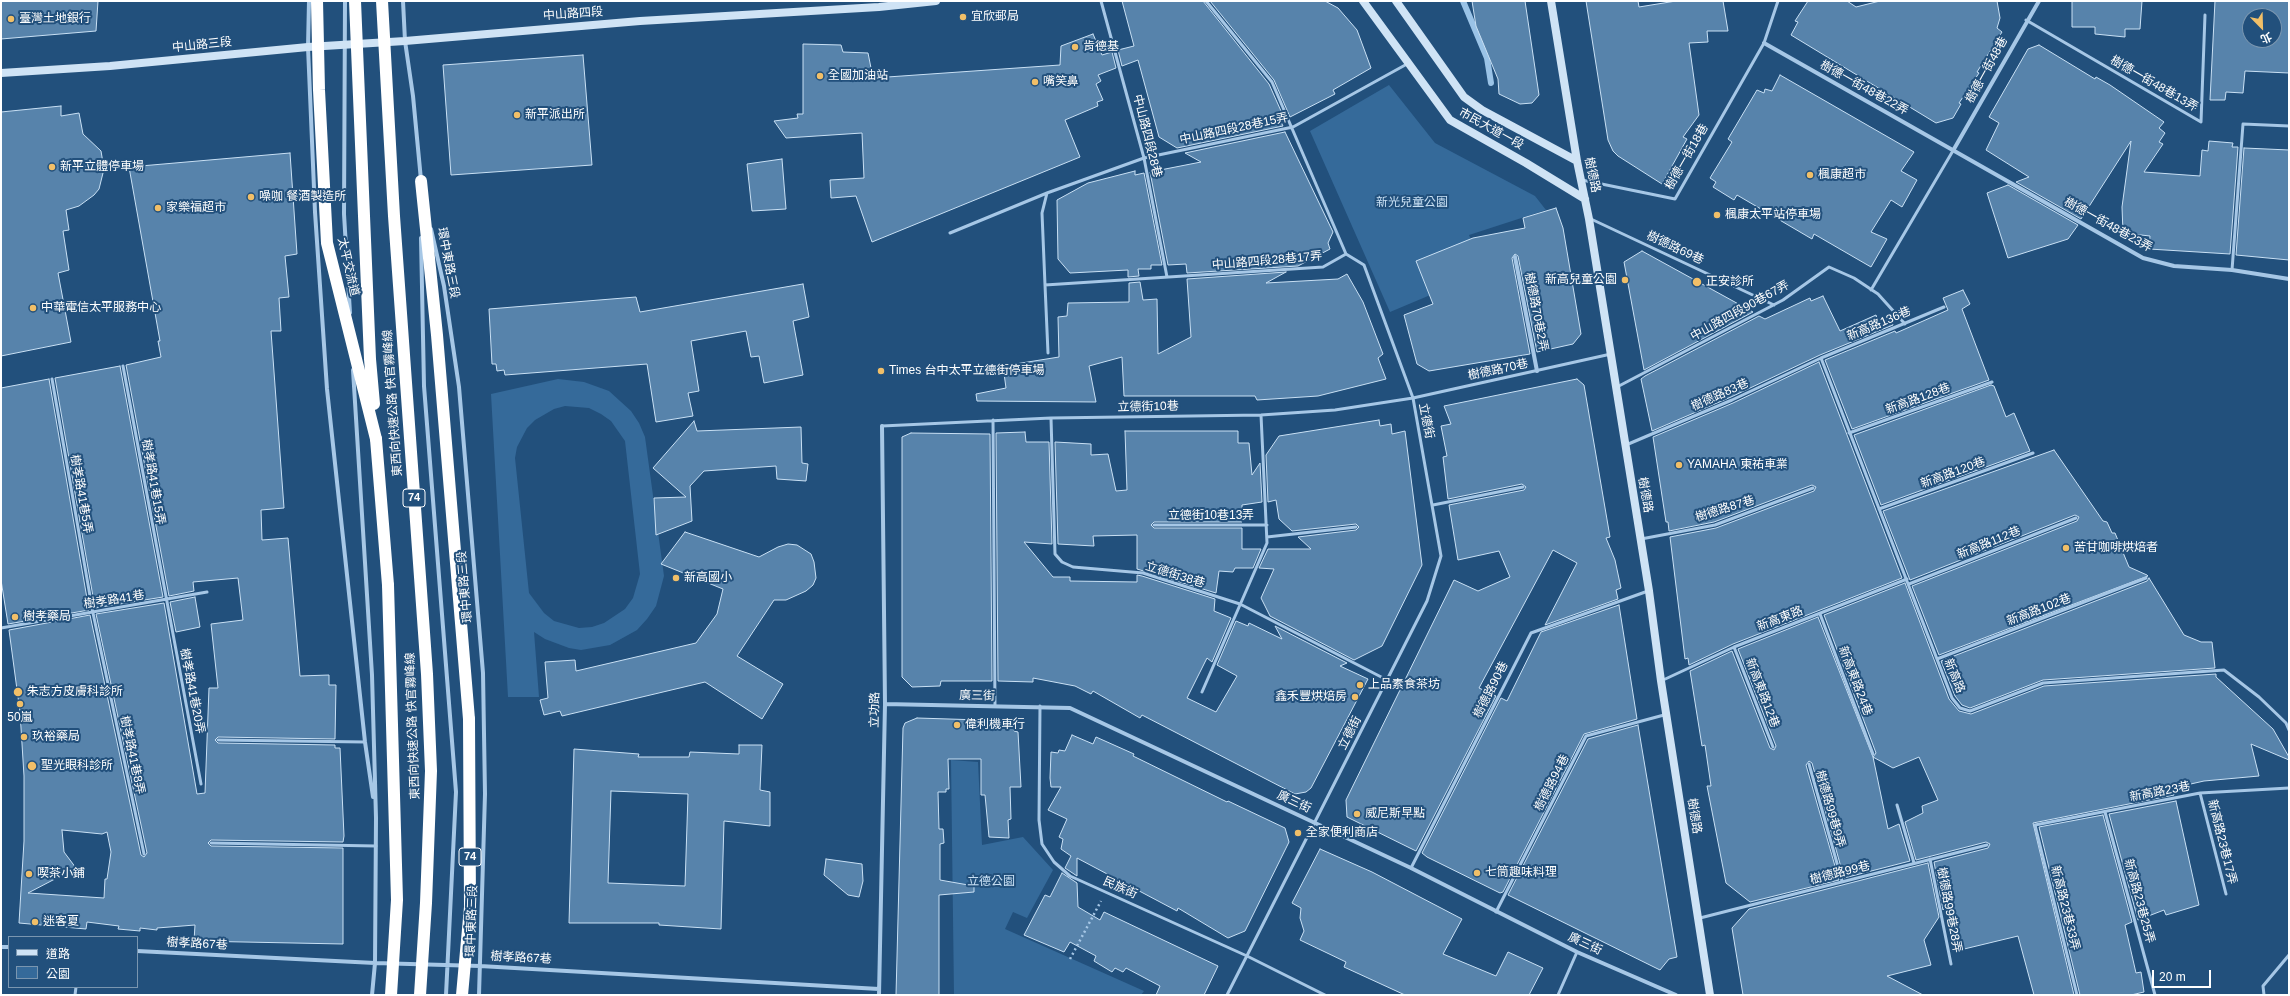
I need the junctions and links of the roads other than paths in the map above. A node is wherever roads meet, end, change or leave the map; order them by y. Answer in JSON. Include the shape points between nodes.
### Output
{"nodes":[{"id":1,"x":309,"y":1,"type":"edge"},
{"id":2,"x":317,"y":1,"type":"edge"},
{"id":3,"x":345,"y":1,"type":"edge"},
{"id":4,"x":355,"y":1,"type":"edge"},
{"id":5,"x":382,"y":1,"type":"edge"},
{"id":6,"x":403,"y":1,"type":"edge"},
{"id":7,"x":936,"y":1,"type":"edge"},
{"id":8,"x":1101,"y":1,"type":"edge"},
{"id":9,"x":1206,"y":1,"type":"edge"},
{"id":10,"x":1363,"y":1,"type":"edge"},
{"id":11,"x":1396,"y":1,"type":"edge"},
{"id":12,"x":1551,"y":1,"type":"edge"},
{"id":13,"x":1778,"y":1,"type":"edge"},
{"id":14,"x":2038,"y":1,"type":"edge"},
{"id":15,"x":879,"y":4,"type":"edge"},
{"id":16,"x":2205,"y":15,"type":"dead end"},
{"id":17,"x":2026,"y":20,"type":"junction"},
{"id":18,"x":405,"y":41,"type":"junction"},
{"id":19,"x":1764,"y":43,"type":"junction"},
{"id":20,"x":344,"y":44,"type":"junction"},
{"id":21,"x":308,"y":47,"type":"junction"},
{"id":22,"x":1409,"y":63,"type":"junction"},
{"id":23,"x":1,"y":73,"type":"edge"},
{"id":24,"x":2289,"y":126,"type":"edge"},
{"id":25,"x":1293,"y":127,"type":"junction"},
{"id":26,"x":1954,"y":149,"type":"junction"},
{"id":27,"x":1144,"y":158,"type":"junction"},
{"id":28,"x":1576,"y":161,"type":"junction"},
{"id":29,"x":1581,"y":179,"type":"junction"},
{"id":30,"x":421,"y":181,"type":"junction"},
{"id":31,"x":1047,"y":193,"type":"junction"},
{"id":32,"x":1585,"y":199,"type":"junction"},
{"id":33,"x":1590,"y":219,"type":"junction"},
{"id":34,"x":950,"y":233,"type":"dead end"},
{"id":35,"x":1346,"y":254,"type":"junction"},
{"id":36,"x":1515,"y":257,"type":"dead end"},
{"id":37,"x":2232,"y":270,"type":"junction"},
{"id":38,"x":1167,"y":277,"type":"junction"},
{"id":39,"x":2289,"y":279,"type":"edge"},
{"id":40,"x":1045,"y":286,"type":"junction"},
{"id":41,"x":1872,"y":290,"type":"junction"},
{"id":42,"x":1774,"y":305,"type":"junction"},
{"id":43,"x":1944,"y":307,"type":"dead end"},
{"id":44,"x":1905,"y":324,"type":"junction"},
{"id":45,"x":1048,"y":353,"type":"dead end"},
{"id":46,"x":1611,"y":354,"type":"junction"},
{"id":47,"x":1821,"y":358,"type":"junction"},
{"id":48,"x":123,"y":366,"type":"dead end"},
{"id":49,"x":1537,"y":371,"type":"junction"},
{"id":50,"x":52,"y":379,"type":"dead end"},
{"id":51,"x":1992,"y":382,"type":"dead end"},
{"id":52,"x":1615,"y":387,"type":"junction"},
{"id":53,"x":1413,"y":398,"type":"junction"},
{"id":54,"x":1261,"y":415,"type":"junction"},
{"id":55,"x":1051,"y":418,"type":"junction"},
{"id":56,"x":993,"y":420,"type":"junction"},
{"id":57,"x":882,"y":426,"type":"joint"},
{"id":58,"x":1849,"y":433,"type":"junction"},
{"id":59,"x":376,"y":439,"type":"junction"},
{"id":60,"x":1624,"y":445,"type":"junction"},
{"id":61,"x":2033,"y":453,"type":"dead end"},
{"id":62,"x":1523,"y":487,"type":"dead end"},
{"id":63,"x":1813,"y":488,"type":"dead end"},
{"id":64,"x":1432,"y":505,"type":"junction"},
{"id":65,"x":1879,"y":509,"type":"junction"},
{"id":66,"x":2076,"y":518,"type":"dead end"},
{"id":67,"x":1154,"y":525,"type":"dead end"},
{"id":68,"x":1267,"y":525,"type":"junction"},
{"id":69,"x":1356,"y":527,"type":"dead end"},
{"id":70,"x":1268,"y":537,"type":"junction"},
{"id":71,"x":1640,"y":540,"type":"junction"},
{"id":72,"x":2146,"y":578,"type":"dead end"},
{"id":73,"x":1907,"y":579,"type":"junction"},
{"id":74,"x":1910,"y":584,"type":"junction"},
{"id":75,"x":1649,"y":591,"type":"junction"},
{"id":76,"x":207,"y":592,"type":"dead end"},
{"id":77,"x":165,"y":600,"type":"junction"},
{"id":78,"x":1240,"y":604,"type":"junction"},
{"id":79,"x":93,"y":612,"type":"junction"},
{"id":80,"x":1820,"y":614,"type":"junction"},
{"id":81,"x":1,"y":628,"type":"edge"},
{"id":82,"x":1734,"y":647,"type":"junction"},
{"id":83,"x":1938,"y":659,"type":"junction"},
{"id":84,"x":1387,"y":680,"type":"junction"},
{"id":85,"x":1661,"y":681,"type":"junction"},
{"id":86,"x":1202,"y":692,"type":"dead end"},
{"id":87,"x":885,"y":704,"type":"junction"},
{"id":88,"x":995,"y":706,"type":"junction"},
{"id":89,"x":1040,"y":706,"type":"junction"},
{"id":90,"x":1667,"y":714,"type":"junction"},
{"id":91,"x":2289,"y":730,"type":"edge"},
{"id":92,"x":218,"y":740,"type":"dead end"},
{"id":93,"x":365,"y":742,"type":"junction"},
{"id":94,"x":1773,"y":747,"type":"dead end"},
{"id":95,"x":1873,"y":754,"type":"dead end"},
{"id":96,"x":1808,"y":764,"type":"dead end"},
{"id":97,"x":200,"y":784,"type":"dead end"},
{"id":98,"x":2289,"y":788,"type":"edge"},
{"id":99,"x":2200,"y":793,"type":"junction"},
{"id":100,"x":1897,"y":805,"type":"dead end"},
{"id":101,"x":2105,"y":812,"type":"junction"},
{"id":102,"x":376,"y":818,"type":"junction"},
{"id":103,"x":1315,"y":822,"type":"junction"},
{"id":104,"x":2035,"y":825,"type":"joint"},
{"id":105,"x":211,"y":843,"type":"dead end"},
{"id":106,"x":1987,"y":845,"type":"dead end"},
{"id":107,"x":376,"y":846,"type":"junction"},
{"id":108,"x":144,"y":854,"type":"dead end"},
{"id":109,"x":1930,"y":859,"type":"junction"},
{"id":110,"x":1914,"y":863,"type":"junction"},
{"id":111,"x":1411,"y":868,"type":"junction"},
{"id":112,"x":1842,"y":881,"type":"junction"},
{"id":113,"x":2226,"y":894,"type":"dead end"},
{"id":114,"x":1496,"y":912,"type":"junction"},
{"id":115,"x":1698,"y":918,"type":"junction"},
{"id":116,"x":138,"y":951,"type":"edge"},
{"id":117,"x":1577,"y":952,"type":"junction"},
{"id":118,"x":2289,"y":955,"type":"edge"},
{"id":119,"x":1247,"y":956,"type":"junction"},
{"id":120,"x":375,"y":963,"type":"junction"},
{"id":121,"x":1951,"y":964,"type":"dead end"},
{"id":122,"x":449,"y":965,"type":"junction"},
{"id":123,"x":480,"y":966,"type":"junction"},
{"id":124,"x":879,"y":989,"type":"junction"},
{"id":125,"x":372,"y":995,"type":"edge"},
{"id":126,"x":391,"y":995,"type":"edge"},
{"id":127,"x":420,"y":995,"type":"edge"},
{"id":128,"x":446,"y":995,"type":"edge"},
{"id":129,"x":462,"y":995,"type":"edge"},
{"id":130,"x":479,"y":995,"type":"edge"},
{"id":131,"x":879,"y":995,"type":"edge"},
{"id":132,"x":1227,"y":995,"type":"edge"},
{"id":133,"x":1325,"y":995,"type":"edge"},
{"id":134,"x":1558,"y":995,"type":"edge"},
{"id":135,"x":1676,"y":995,"type":"edge"},
{"id":136,"x":1710,"y":995,"type":"edge"},
{"id":137,"x":2077,"y":995,"type":"edge"},
{"id":138,"x":2155,"y":995,"type":"edge"},
{"id":139,"x":2264,"y":995,"type":"edge"}],
"edges":[{"from":1,"to":21,"type":"street"},
{"from":2,"to":59,"type":"highway","name":"太平交流道","bridge":true,"via":[[327,243]]},
{"from":3,"to":20,"type":"street"},
{"from":4,"to":59,"type":"highway","name":"東西向快速公路 快官霧峰線","bridge":true},
{"from":5,"to":127,"type":"highway","name":"東西向快速公路 快官霧峰線","number":"74","bridge":true,"via":[[394,216],[427,674],[431,771]]},
{"from":6,"to":18,"type":"street","name":"環中東路三段"},
{"from":7,"to":15,"type":"street","name":"中山路四段"},
{"from":8,"to":27,"type":"lane","name":"中山路四段28巷"},
{"from":9,"to":25,"type":"lane","via":[[1272,82]]},
{"from":10,"to":22,"type":"street","name":"市民大道一段"},
{"from":11,"to":28,"type":"street","name":"市民大道一段","via":[[1464,97],[1482,110]]},
{"from":12,"to":28,"type":"street","name":"樹德路"},
{"from":13,"to":19,"type":"lane"},
{"from":14,"to":17,"type":"street","name":"樹德一街48巷"},
{"from":15,"to":18,"type":"street","name":"中山路四段"},
{"from":16,"to":17,"type":"lane","name":"樹德一街48巷13弄","via":[[2201,122]]},
{"from":17,"to":26,"type":"street","name":"樹德一街48巷"},
{"from":18,"to":20,"type":"street","name":"中山路三段"},
{"from":18,"to":30,"type":"street","name":"環中東路三段"},
{"from":19,"to":26,"type":"street","name":"樹德一街48巷22弄"},
{"from":19,"to":29,"type":"lane","name":"樹德一街18巷","via":[[1675,199]]},
{"from":20,"to":21,"type":"street","name":"中山路三段"},
{"from":20,"to":102,"type":"street","via":[[344,214],[372,675]]},
{"from":21,"to":23,"type":"street","name":"中山路三段","via":[[110,66]]},
{"from":21,"to":93,"type":"street","via":[[315,212],[327,389]]},
{"from":22,"to":25,"type":"lane","name":"中山路四段28巷15弄"},
{"from":22,"to":32,"type":"street","name":"市民大道一段","via":[[1450,120]]},
{"from":24,"to":37,"type":"lane","via":[[2243,124]]},
{"from":25,"to":27,"type":"lane","name":"中山路四段28巷15弄"},
{"from":25,"to":35,"type":"lane"},
{"from":26,"to":37,"type":"street","name":"樹德一街48巷23弄","via":[[2143,258],[2174,266]]},
{"from":26,"to":41,"type":"lane"},
{"from":27,"to":31,"type":"lane","name":"中山路四段28巷15弄"},
{"from":27,"to":38,"type":"lane","name":"中山路四段28巷"},
{"from":28,"to":29,"type":"street","name":"樹德路"},
{"from":29,"to":32,"type":"street","name":"樹德路"},
{"from":30,"to":122,"type":"street","name":"環中東路三段","via":[[424,386],[456,792]]},
{"from":30,"to":123,"type":"street","name":"環中東路三段","via":[[444,286],[459,387],[483,673],[485,794]]},
{"from":30,"to":129,"type":"highway","number":"74","bridge":true,"via":[[437,335],[469,719],[470,907]]},
{"from":31,"to":34,"type":"lane","name":"中山路四段28巷15弄"},
{"from":31,"to":40,"type":"lane","via":[[1042,213]]},
{"from":32,"to":33,"type":"street","name":"樹德路"},
{"from":33,"to":42,"type":"lane","name":"樹德路69巷"},
{"from":33,"to":46,"type":"street","name":"樹德路"},
{"from":35,"to":38,"type":"lane","name":"中山路四段28巷17弄","via":[[1323,267]]},
{"from":35,"to":53,"type":"lane","via":[[1364,265]]},
{"from":36,"to":49,"type":"street","name":"樹德路70巷2弄"},
{"from":37,"to":39,"type":"street","name":"樹德一街48巷23弄"},
{"from":38,"to":40,"type":"lane","name":"中山路四段28巷17弄"},
{"from":40,"to":45,"type":"lane"},
{"from":41,"to":42,"type":"lane","name":"中山路四段90巷67弄","via":[[1854,278],[1829,267]]},
{"from":41,"to":44,"type":"lane","name":"中山路四段90巷67弄"},
{"from":42,"to":52,"type":"lane","name":"中山路四段90巷67弄"},
{"from":43,"to":44,"type":"lane","name":"新高路136巷"},
{"from":44,"to":47,"type":"lane","name":"新高路136巷"},
{"from":46,"to":49,"type":"lane","name":"樹德路70巷"},
{"from":46,"to":52,"type":"street","name":"樹德路"},
{"from":47,"to":58,"type":"lane","name":"新高路"},
{"from":47,"to":60,"type":"lane","name":"樹德路83巷","via":[[1732,400]]},
{"from":48,"to":77,"type":"lane","name":"樹孝路41巷15弄"},
{"from":49,"to":53,"type":"lane","name":"樹德路70巷"},
{"from":50,"to":79,"type":"lane","name":"樹孝路41巷5弄"},
{"from":51,"to":58,"type":"lane","name":"新高路128巷"},
{"from":52,"to":60,"type":"street","name":"樹德路"},
{"from":53,"to":54,"type":"lane","name":"立德街10巷","via":[[1336,410]]},
{"from":53,"to":64,"type":"lane","name":"立德街"},
{"from":54,"to":55,"type":"lane","name":"立德街10巷"},
{"from":54,"to":68,"type":"lane","name":"立德街10巷13弄"},
{"from":55,"to":56,"type":"lane","name":"立德街10巷"},
{"from":55,"to":78,"type":"lane","name":"立德街38巷","via":[[1054,554],[1062,562],[1073,567],[1143,573]]},
{"from":56,"to":57,"type":"lane","name":"立德街10巷"},
{"from":56,"to":88,"type":"lane"},
{"from":57,"to":87,"type":"street","name":"立功路"},
{"from":58,"to":65,"type":"lane","name":"新高路"},
{"from":59,"to":126,"type":"highway","name":"東西向快速公路 快官霧峰線","bridge":true,"via":[[388,585],[397,900]]},
{"from":60,"to":71,"type":"street","name":"樹德路"},
{"from":61,"to":65,"type":"lane","name":"新高路120巷"},
{"from":62,"to":64,"type":"lane"},
{"from":63,"to":71,"type":"lane","name":"樹德路87巷","via":[[1716,525]]},
{"from":64,"to":84,"type":"lane","name":"立德街","via":[[1441,556],[1427,601]]},
{"from":65,"to":73,"type":"lane","name":"新高路"},
{"from":66,"to":74,"type":"lane","name":"新高路112巷"},
{"from":67,"to":68,"type":"lane","name":"立德街10巷13弄"},
{"from":68,"to":70,"type":"lane","name":"立德街10巷13弄"},
{"from":69,"to":70,"type":"lane"},
{"from":70,"to":78,"type":"lane","name":"立德街10巷13弄"},
{"from":71,"to":75,"type":"street","name":"樹德路"},
{"from":72,"to":83,"type":"lane","name":"新高路102巷"},
{"from":73,"to":74,"type":"lane","name":"新高路"},
{"from":73,"to":80,"type":"lane","name":"新高東路"},
{"from":74,"to":83,"type":"lane","name":"新高路"},
{"from":75,"to":85,"type":"street","name":"樹德路"},
{"from":75,"to":111,"type":"lane","name":"樹德路90巷","via":[[1531,633]]},
{"from":76,"to":77,"type":"lane","name":"樹孝路41巷"},
{"from":77,"to":79,"type":"lane","name":"樹孝路41巷"},
{"from":77,"to":97,"type":"lane","name":"樹孝路41巷20弄"},
{"from":78,"to":84,"type":"lane","name":"立德街38巷"},
{"from":78,"to":86,"type":"lane","name":"立德街10巷13弄"},
{"from":79,"to":81,"type":"lane","name":"樹孝路41巷"},
{"from":79,"to":108,"type":"lane","name":"樹孝路41巷8弄"},
{"from":80,"to":82,"type":"lane","name":"新高東路"},
{"from":80,"to":95,"type":"lane","name":"新高東路24巷"},
{"from":82,"to":85,"type":"lane","name":"新高東路"},
{"from":82,"to":94,"type":"lane","name":"新高東路12巷"},
{"from":83,"to":91,"type":"lane","name":"新高路","via":[[1952,698],[1960,708],[1970,711],[2043,683],[2224,670],[2259,697],[2286,723]]},
{"from":84,"to":103,"type":"lane","name":"立德街"},
{"from":85,"to":90,"type":"street","name":"樹德路"},
{"from":87,"to":88,"type":"street","name":"廣三街"},
{"from":87,"to":124,"type":"street","name":"立功路"},
{"from":88,"to":89,"type":"street","name":"廣三街"},
{"from":89,"to":103,"type":"street","name":"廣三街","via":[[1070,708]]},
{"from":89,"to":119,"type":"lane","name":"民族街","via":[[1039,820],[1042,844],[1054,862],[1070,876]]},
{"from":90,"to":114,"type":"lane","name":"樹德路94巷","via":[[1586,736]]},
{"from":90,"to":115,"type":"street","name":"樹德路"},
{"from":92,"to":93,"type":"lane"},
{"from":93,"to":102,"type":"street"},
{"from":96,"to":112,"type":"lane","name":"樹德路99巷9弄"},
{"from":98,"to":99,"type":"lane","name":"新高路23巷"},
{"from":99,"to":101,"type":"lane","name":"新高路23巷"},
{"from":99,"to":113,"type":"lane","name":"新高路23巷17弄"},
{"from":100,"to":110,"type":"lane"},
{"from":101,"to":104,"type":"lane","name":"新高路23巷"},
{"from":101,"to":138,"type":"lane","name":"新高路23巷25弄"},
{"from":102,"to":107,"type":"street"},
{"from":103,"to":111,"type":"street","name":"廣三街"},
{"from":103,"to":119,"type":"lane","name":"立德街"},
{"from":104,"to":137,"type":"lane","name":"新高路23巷33弄"},
{"from":105,"to":107,"type":"lane"},
{"from":106,"to":109,"type":"lane","name":"樹德路99巷"},
{"from":107,"to":120,"type":"street"},
{"from":109,"to":110,"type":"lane","name":"樹德路99巷"},
{"from":109,"to":121,"type":"lane","name":"樹德路99巷28弄"},
{"from":110,"to":112,"type":"lane","name":"樹德路99巷"},
{"from":111,"to":114,"type":"street","name":"廣三街"},
{"from":112,"to":115,"type":"lane","name":"樹德路99巷"},
{"from":114,"to":117,"type":"street","name":"廣三街"},
{"from":115,"to":136,"type":"street","name":"樹德路"},
{"from":116,"to":120,"type":"street","name":"樹孝路67巷"},
{"from":117,"to":134,"type":"lane"},
{"from":117,"to":135,"type":"street","name":"廣三街"},
{"from":118,"to":139,"type":"lane","via":[[2263,986]]},
{"from":119,"to":132,"type":"lane","name":"立德街"},
{"from":119,"to":133,"type":"lane","name":"民族街"},
{"from":120,"to":122,"type":"street","name":"樹孝路67巷"},
{"from":120,"to":125,"type":"street"},
{"from":122,"to":123,"type":"street","name":"樹孝路67巷"},
{"from":122,"to":128,"type":"street","name":"環中東路三段"},
{"from":123,"to":124,"type":"street","name":"樹孝路67巷"},
{"from":123,"to":130,"type":"street","name":"環中東路三段"},
{"from":124,"to":131,"type":"street","name":"立功路"}]}
